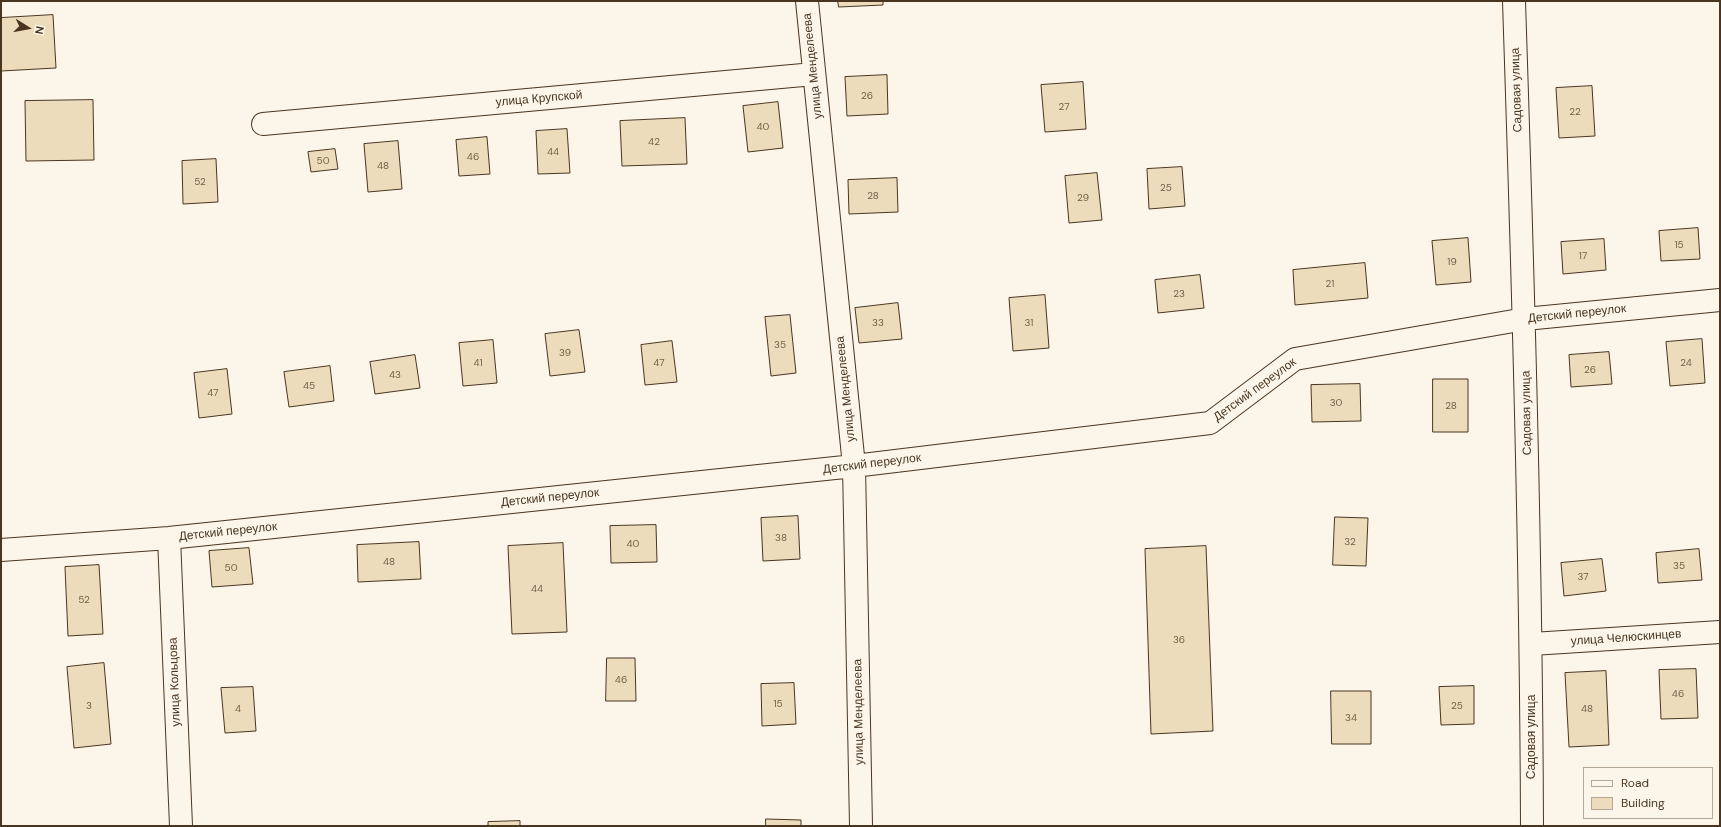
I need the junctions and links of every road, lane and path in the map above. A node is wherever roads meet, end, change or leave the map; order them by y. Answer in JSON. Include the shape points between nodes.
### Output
{"nodes":[{"id":1,"x":807,"y":1,"type":"edge"},
{"id":2,"x":1514,"y":1,"type":"edge"},
{"id":3,"x":814,"y":74,"type":"junction"},
{"id":4,"x":264,"y":124,"type":"dead end"},
{"id":5,"x":1720,"y":300,"type":"edge"},
{"id":6,"x":1525,"y":318,"type":"junction"},
{"id":7,"x":854,"y":466,"type":"junction"},
{"id":8,"x":169,"y":538,"type":"junction"},
{"id":9,"x":1,"y":550,"type":"edge"},
{"id":10,"x":1720,"y":632,"type":"edge"},
{"id":11,"x":1532,"y":644,"type":"junction"},
{"id":12,"x":181,"y":826,"type":"edge"},
{"id":13,"x":861,"y":826,"type":"edge"},
{"id":14,"x":1532,"y":826,"type":"edge"}],
"edges":[{"from":1,"to":3,"type":"street","name":"улица Менделеева"},
{"from":2,"to":6,"type":"street","name":"Садовая улица"},
{"from":3,"to":4,"type":"street","name":"улица Крупской"},
{"from":3,"to":7,"type":"street","name":"улица Менделеева"},
{"from":5,"to":6,"type":"street","name":"Детский переулок"},
{"from":6,"to":7,"type":"street","name":"Детский переулок","via":[[1295,359],[1210,423]]},
{"from":6,"to":11,"type":"street","name":"Садовая улица"},
{"from":7,"to":8,"type":"street","name":"Детский переулок"},
{"from":7,"to":13,"type":"street","name":"улица Менделеева"},
{"from":8,"to":9,"type":"street","name":"Детский переулок"},
{"from":8,"to":12,"type":"street","name":"улица Кольцова"},
{"from":10,"to":11,"type":"street","name":"улица Челюскинцев"},
{"from":11,"to":14,"type":"street","name":"Садовая улица"}]}
